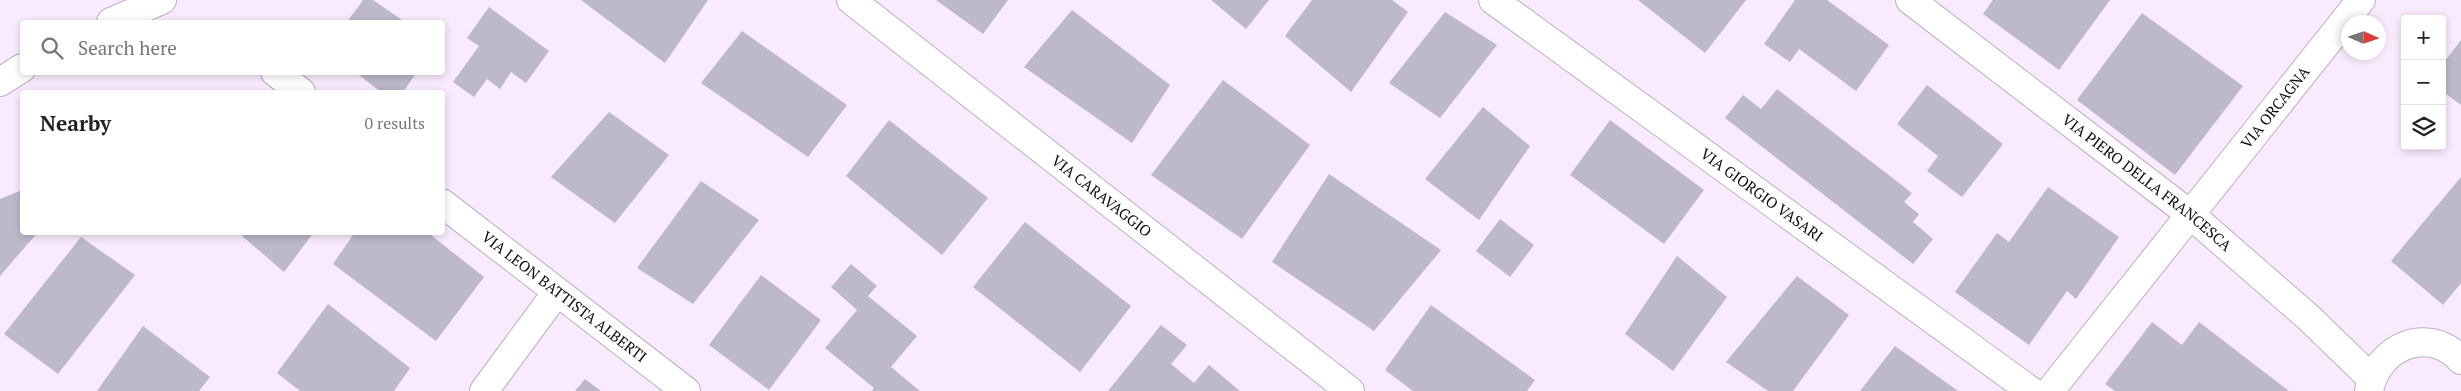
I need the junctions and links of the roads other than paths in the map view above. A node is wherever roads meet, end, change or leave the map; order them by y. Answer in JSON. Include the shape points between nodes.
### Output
{"nodes":[{"id":1,"x":162,"y":0,"type":"edge"},
{"id":2,"x":851,"y":0,"type":"edge"},
{"id":3,"x":1493,"y":0,"type":"edge"},
{"id":4,"x":2361,"y":0,"type":"edge"},
{"id":5,"x":1923,"y":4,"type":"edge"},
{"id":6,"x":116,"y":20,"type":"edge"},
{"id":7,"x":20,"y":55,"type":"edge"},
{"id":8,"x":0,"y":60,"type":"edge"},
{"id":9,"x":20,"y":69,"type":"edge"},
{"id":10,"x":279,"y":75,"type":"edge"},
{"id":11,"x":0,"y":82,"type":"edge"},
{"id":12,"x":298,"y":90,"type":"edge"},
{"id":13,"x":445,"y":205,"type":"edge"},
{"id":14,"x":2191,"y":214,"type":"junction"},
{"id":15,"x":557,"y":292,"type":"junction"},
{"id":16,"x":2454,"y":345,"type":"edge"},
{"id":17,"x":2370,"y":385,"type":"edge"},
{"id":18,"x":1344,"y":389,"type":"edge"},
{"id":19,"x":484,"y":391,"type":"edge"},
{"id":20,"x":686,"y":391,"type":"edge"},
{"id":21,"x":2031,"y":391,"type":"edge"},
{"id":22,"x":2050,"y":391,"type":"edge"}],
"edges":[{"from":1,"to":6,"type":"street"},
{"from":2,"to":18,"type":"street","name":"VIA CARAVAGGIO"},
{"from":3,"to":21,"type":"street","name":"VIA GIORGIO VASARI"},
{"from":4,"to":14,"type":"street","name":"VIA ORCAGNA"},
{"from":5,"to":14,"type":"street","name":"VIA PIERO DELLA FRANCESCA"},
{"from":7,"to":8,"type":"street"},
{"from":9,"to":11,"type":"street"},
{"from":10,"to":12,"type":"street"},
{"from":13,"to":15,"type":"street","name":"VIA LEON BATTISTA ALBERTI"},
{"from":14,"to":17,"type":"street","name":"VIA PIERO DELLA FRANCESCA","via":[[2308,317]]},
{"from":14,"to":22,"type":"street"},
{"from":15,"to":19,"type":"street"},
{"from":15,"to":20,"type":"street","name":"VIA LEON BATTISTA ALBERTI"},
{"from":16,"to":17,"type":"street","via":[[2406,344],[2379,364]]}]}
